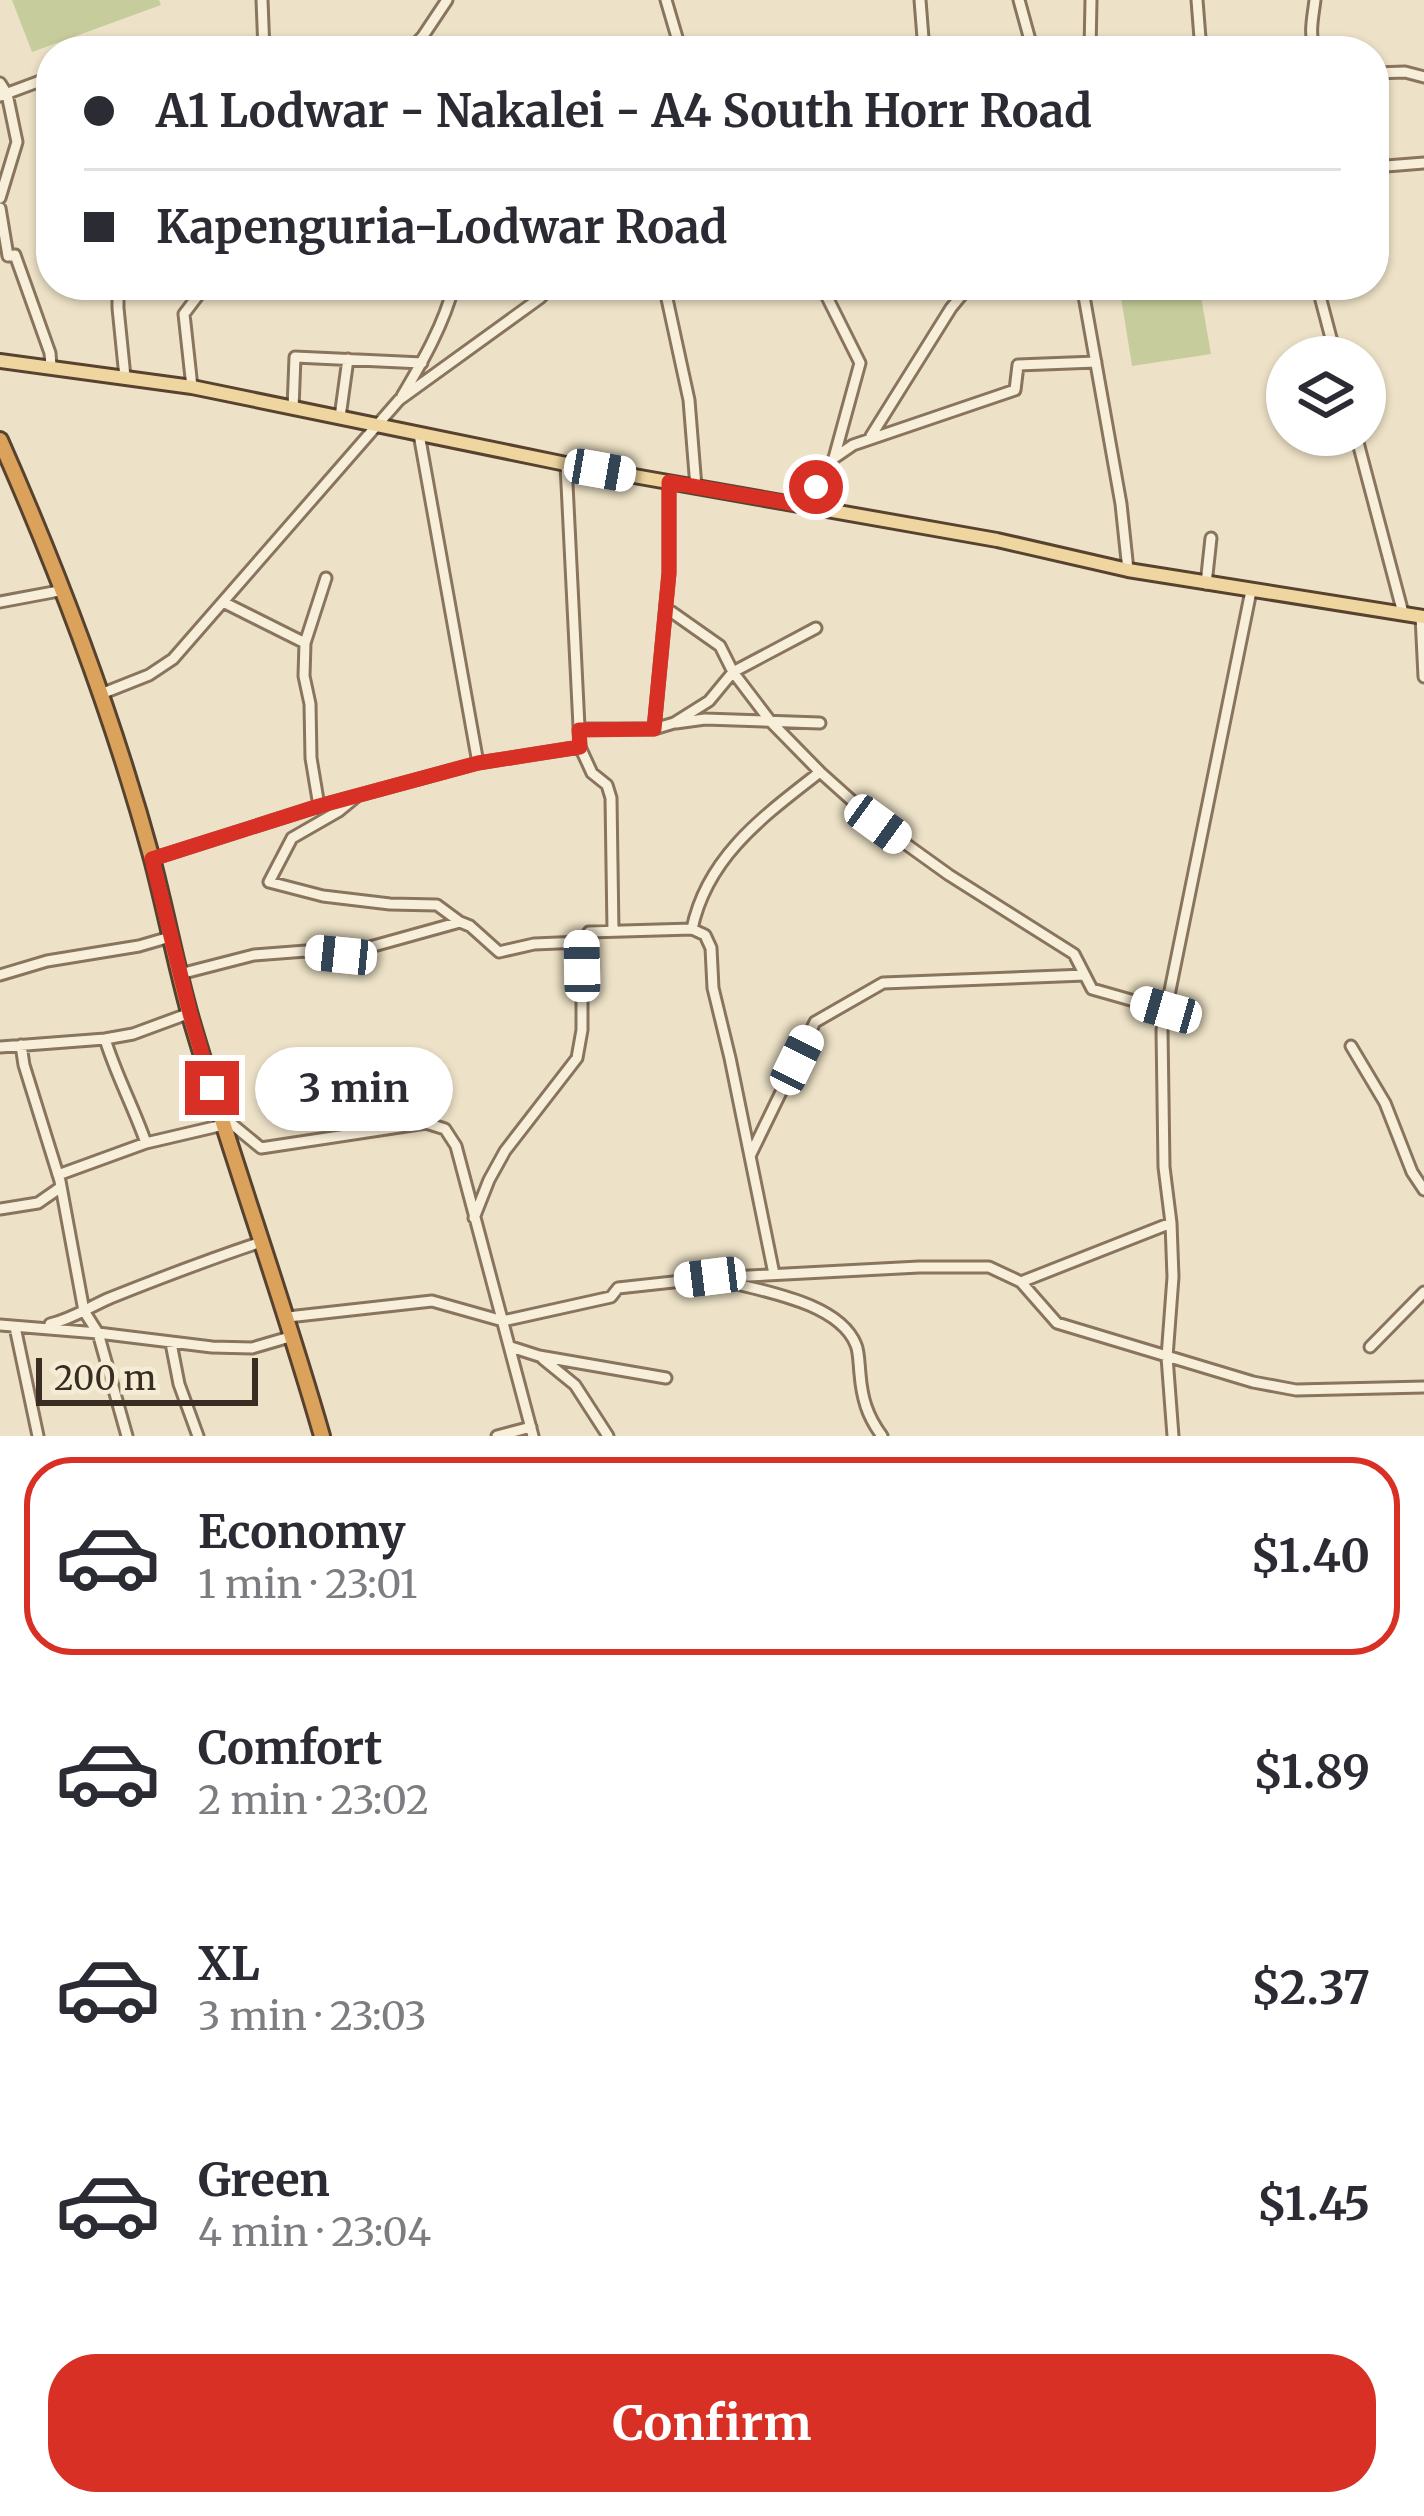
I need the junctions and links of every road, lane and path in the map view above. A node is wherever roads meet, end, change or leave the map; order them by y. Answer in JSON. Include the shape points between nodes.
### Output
{"nodes":[{"id":1,"x":262,"y":0,"type":"edge"},
{"id":2,"x":447,"y":0,"type":"edge"},
{"id":3,"x":666,"y":0,"type":"edge"},
{"id":4,"x":920,"y":0,"type":"edge"},
{"id":5,"x":1019,"y":0,"type":"edge"},
{"id":6,"x":1091,"y":0,"type":"edge"},
{"id":7,"x":1197,"y":0,"type":"edge"},
{"id":8,"x":1315,"y":0,"type":"edge"},
{"id":9,"x":263,"y":36,"type":"edge"},
{"id":10,"x":423,"y":36,"type":"edge"},
{"id":11,"x":677,"y":36,"type":"edge"},
{"id":12,"x":923,"y":36,"type":"edge"},
{"id":13,"x":1029,"y":36,"type":"edge"},
{"id":14,"x":1090,"y":36,"type":"edge"},
{"id":15,"x":1200,"y":36,"type":"edge"},
{"id":16,"x":1312,"y":36,"type":"edge"},
{"id":17,"x":1389,"y":73,"type":"edge"},
{"id":18,"x":1424,"y":77,"type":"edge"},
{"id":19,"x":0,"y":83,"type":"edge"},
{"id":20,"x":36,"y":83,"type":"edge"},
{"id":21,"x":3,"y":95,"type":"edge"},
{"id":22,"x":1424,"y":163,"type":"edge"},
{"id":23,"x":1389,"y":166,"type":"edge"},
{"id":24,"x":0,"y":198,"type":"edge"},
{"id":25,"x":0,"y":208,"type":"edge"},
{"id":26,"x":118,"y":300,"type":"edge"},
{"id":27,"x":195,"y":300,"type":"edge"},
{"id":28,"x":450,"y":300,"type":"edge"},
{"id":29,"x":536,"y":300,"type":"edge"},
{"id":30,"x":667,"y":300,"type":"edge"},
{"id":31,"x":828,"y":300,"type":"edge"},
{"id":32,"x":958,"y":300,"type":"edge"},
{"id":33,"x":1085,"y":300,"type":"edge"},
{"id":34,"x":1321,"y":300,"type":"edge"},
{"id":35,"x":1330,"y":336,"type":"edge"},
{"id":36,"x":348,"y":359,"type":"junction"},
{"id":37,"x":0,"y":362,"type":"edge"},
{"id":38,"x":1096,"y":362,"type":"junction"},
{"id":39,"x":422,"y":363,"type":"junction"},
{"id":40,"x":51,"y":366,"type":"junction"},
{"id":41,"x":125,"y":377,"type":"junction"},
{"id":42,"x":192,"y":387,"type":"junction"},
{"id":43,"x":399,"y":400,"type":"junction"},
{"id":44,"x":293,"y":409,"type":"junction"},
{"id":45,"x":340,"y":417,"type":"junction"},
{"id":46,"x":379,"y":425,"type":"junction"},
{"id":47,"x":419,"y":434,"type":"junction"},
{"id":48,"x":870,"y":437,"type":"junction"},
{"id":49,"x":0,"y":440,"type":"edge"},
{"id":50,"x":1362,"y":456,"type":"edge"},
{"id":51,"x":834,"y":458,"type":"junction"},
{"id":52,"x":566,"y":464,"type":"junction"},
{"id":53,"x":669,"y":482,"type":"junction"},
{"id":54,"x":697,"y":487,"type":"junction"},
{"id":55,"x":807,"y":506,"type":"junction"},
{"id":56,"x":1211,"y":538,"type":"dead end"},
{"id":57,"x":1128,"y":570,"type":"junction"},
{"id":58,"x":326,"y":578,"type":"dead end"},
{"id":59,"x":1207,"y":584,"type":"junction"},
{"id":60,"x":64,"y":590,"type":"junction"},
{"id":61,"x":1251,"y":592,"type":"junction"},
{"id":62,"x":0,"y":602,"type":"edge"},
{"id":63,"x":224,"y":602,"type":"junction"},
{"id":64,"x":666,"y":608,"type":"junction"},
{"id":65,"x":1403,"y":614,"type":"junction"},
{"id":66,"x":1423,"y":616,"type":"edge"},
{"id":67,"x":817,"y":628,"type":"dead end"},
{"id":68,"x":305,"y":643,"type":"junction"},
{"id":69,"x":733,"y":672,"type":"junction"},
{"id":70,"x":1424,"y":677,"type":"edge"},
{"id":71,"x":101,"y":694,"type":"junction"},
{"id":72,"x":771,"y":722,"type":"junction"},
{"id":73,"x":674,"y":723,"type":"junction"},
{"id":74,"x":820,"y":724,"type":"dead end"},
{"id":75,"x":654,"y":729,"type":"junction"},
{"id":76,"x":579,"y":730,"type":"junction"},
{"id":77,"x":580,"y":747,"type":"junction"},
{"id":78,"x":478,"y":763,"type":"junction"},
{"id":79,"x":820,"y":772,"type":"junction"},
{"id":80,"x":359,"y":795,"type":"junction"},
{"id":81,"x":319,"y":806,"type":"junction"},
{"id":82,"x":152,"y":859,"type":"junction"},
{"id":83,"x":460,"y":922,"type":"junction"},
{"id":84,"x":692,"y":929,"type":"junction"},
{"id":85,"x":614,"y":932,"type":"junction"},
{"id":86,"x":170,"y":937,"type":"junction"},
{"id":87,"x":582,"y":942,"type":"junction"},
{"id":88,"x":180,"y":974,"type":"junction"},
{"id":89,"x":0,"y":975,"type":"edge"},
{"id":90,"x":1085,"y":975,"type":"junction"},
{"id":91,"x":1166,"y":1010,"type":"junction"},
{"id":92,"x":190,"y":1013,"type":"junction"},
{"id":93,"x":105,"y":1040,"type":"junction"},
{"id":94,"x":21,"y":1045,"type":"junction"},
{"id":95,"x":1351,"y":1046,"type":"dead end"},
{"id":96,"x":0,"y":1047,"type":"edge"},
{"id":97,"x":223,"y":1125,"type":"junction"},
{"id":98,"x":146,"y":1143,"type":"junction"},
{"id":99,"x":750,"y":1156,"type":"junction"},
{"id":100,"x":60,"y":1181,"type":"junction"},
{"id":101,"x":1424,"y":1190,"type":"edge"},
{"id":102,"x":0,"y":1209,"type":"edge"},
{"id":103,"x":474,"y":1218,"type":"junction"},
{"id":104,"x":1171,"y":1223,"type":"junction"},
{"id":105,"x":261,"y":1242,"type":"junction"},
{"id":106,"x":774,"y":1274,"type":"junction"},
{"id":107,"x":710,"y":1277,"type":"junction"},
{"id":108,"x":1021,"y":1282,"type":"junction"},
{"id":109,"x":1424,"y":1292,"type":"edge"},
{"id":110,"x":84,"y":1311,"type":"junction"},
{"id":111,"x":288,"y":1317,"type":"junction"},
{"id":112,"x":503,"y":1321,"type":"junction"},
{"id":113,"x":0,"y":1325,"type":"edge"},
{"id":114,"x":15,"y":1327,"type":"junction"},
{"id":115,"x":39,"y":1327,"type":"junction"},
{"id":116,"x":98,"y":1333,"type":"junction"},
{"id":117,"x":293,"y":1336,"type":"junction"},
{"id":118,"x":171,"y":1343,"type":"junction"},
{"id":119,"x":511,"y":1347,"type":"junction"},
{"id":120,"x":1370,"y":1347,"type":"dead end"},
{"id":121,"x":539,"y":1356,"type":"junction"},
{"id":122,"x":1167,"y":1357,"type":"junction"},
{"id":123,"x":666,"y":1378,"type":"dead end"},
{"id":124,"x":1424,"y":1388,"type":"edge"},
{"id":125,"x":532,"y":1432,"type":"edge"},
{"id":126,"x":38,"y":1436,"type":"edge"},
{"id":127,"x":127,"y":1436,"type":"edge"},
{"id":128,"x":198,"y":1436,"type":"edge"},
{"id":129,"x":322,"y":1436,"type":"edge"},
{"id":130,"x":497,"y":1436,"type":"edge"},
{"id":131,"x":608,"y":1436,"type":"edge"},
{"id":132,"x":882,"y":1436,"type":"edge"},
{"id":133,"x":1177,"y":1436,"type":"edge"}],
"edges":[{"from":1,"to":9,"type":"street"},
{"from":2,"to":10,"type":"street"},
{"from":3,"to":11,"type":"street"},
{"from":4,"to":12,"type":"street"},
{"from":5,"to":13,"type":"street"},
{"from":6,"to":14,"type":"street"},
{"from":7,"to":15,"type":"street"},
{"from":8,"to":16,"type":"street"},
{"from":17,"to":18,"type":"street"},
{"from":19,"to":21,"type":"street"},
{"from":20,"to":21,"type":"street"},
{"from":21,"to":24,"type":"street","via":[[17,142]]},
{"from":22,"to":23,"type":"street"},
{"from":25,"to":40,"type":"street","via":[[8,256],[15,255]]},
{"from":26,"to":41,"type":"street"},
{"from":27,"to":42,"type":"street","via":[[184,314]]},
{"from":28,"to":39,"type":"street"},
{"from":29,"to":43,"type":"street"},
{"from":30,"to":54,"type":"street"},
{"from":31,"to":51,"type":"street","via":[[860,363]]},
{"from":32,"to":48,"type":"street"},
{"from":33,"to":38,"type":"street"},
{"from":34,"to":35,"type":"street"},
{"from":36,"to":39,"type":"street"},
{"from":36,"to":44,"type":"street","via":[[295,357]]},
{"from":36,"to":45,"type":"street"},
{"from":37,"to":40,"type":"main road"},
{"from":38,"to":48,"type":"street","via":[[1018,365],[1015,390]]},
{"from":38,"to":57,"type":"street"},
{"from":39,"to":43,"type":"street"},
{"from":40,"to":41,"type":"main road"},
{"from":41,"to":42,"type":"main road"},
{"from":42,"to":44,"type":"main road"},
{"from":43,"to":46,"type":"street"},
{"from":44,"to":45,"type":"main road"},
{"from":45,"to":46,"type":"main road"},
{"from":46,"to":47,"type":"main road"},
{"from":46,"to":63,"type":"street"},
{"from":47,"to":52,"type":"main road"},
{"from":47,"to":78,"type":"street"},
{"from":48,"to":51,"type":"street"},
{"from":49,"to":60,"type":"highway"},
{"from":50,"to":65,"type":"street"},
{"from":51,"to":55,"type":"street"},
{"from":52,"to":53,"type":"main road"},
{"from":52,"to":76,"type":"street"},
{"from":53,"to":54,"type":"main road"},
{"from":53,"to":64,"type":"street"},
{"from":54,"to":55,"type":"main road"},
{"from":55,"to":57,"type":"main road"},
{"from":56,"to":59,"type":"street"},
{"from":57,"to":59,"type":"main road"},
{"from":58,"to":68,"type":"street"},
{"from":59,"to":61,"type":"main road"},
{"from":60,"to":62,"type":"street"},
{"from":60,"to":71,"type":"highway"},
{"from":61,"to":65,"type":"main road"},
{"from":61,"to":91,"type":"street"},
{"from":63,"to":68,"type":"street"},
{"from":63,"to":71,"type":"street","via":[[173,659]]},
{"from":64,"to":69,"type":"street","via":[[720,646]]},
{"from":64,"to":75,"type":"street"},
{"from":65,"to":66,"type":"main road"},
{"from":66,"to":70,"type":"street"},
{"from":67,"to":69,"type":"street"},
{"from":68,"to":81,"type":"street"},
{"from":69,"to":72,"type":"street"},
{"from":69,"to":73,"type":"street","via":[[710,700]]},
{"from":71,"to":82,"type":"highway"},
{"from":72,"to":73,"type":"street"},
{"from":72,"to":74,"type":"street"},
{"from":72,"to":79,"type":"street"},
{"from":73,"to":75,"type":"street"},
{"from":75,"to":76,"type":"street"},
{"from":76,"to":77,"type":"street"},
{"from":77,"to":78,"type":"street"},
{"from":77,"to":85,"type":"street","via":[[611,798]]},
{"from":78,"to":80,"type":"street"},
{"from":79,"to":84,"type":"street","via":[[751,825],[697,905]]},
{"from":79,"to":90,"type":"street","via":[[949,875],[1074,954]]},
{"from":80,"to":81,"type":"street"},
{"from":80,"to":83,"type":"street","via":[[292,838],[269,882],[323,896],[436,905]]},
{"from":81,"to":82,"type":"street"},
{"from":82,"to":86,"type":"highway"},
{"from":83,"to":87,"type":"street","via":[[499,952]]},
{"from":83,"to":88,"type":"street","via":[[341,955],[254,955]]},
{"from":84,"to":85,"type":"street"},
{"from":84,"to":99,"type":"street","via":[[711,948]]},
{"from":85,"to":87,"type":"street","via":[[589,932]]},
{"from":86,"to":88,"type":"highway"},
{"from":86,"to":89,"type":"street"},
{"from":87,"to":103,"type":"street","via":[[577,1058],[505,1151]]},
{"from":88,"to":92,"type":"highway"},
{"from":90,"to":91,"type":"street","via":[[1092,989]]},
{"from":90,"to":99,"type":"street","via":[[883,983],[815,1022]]},
{"from":91,"to":104,"type":"street"},
{"from":92,"to":93,"type":"street"},
{"from":92,"to":97,"type":"highway"},
{"from":93,"to":94,"type":"street"},
{"from":93,"to":98,"type":"street"},
{"from":94,"to":96,"type":"street"},
{"from":94,"to":100,"type":"street"},
{"from":95,"to":101,"type":"street"},
{"from":97,"to":98,"type":"street"},
{"from":97,"to":103,"type":"street","via":[[261,1148],[426,1123],[445,1129]]},
{"from":97,"to":105,"type":"highway"},
{"from":98,"to":100,"type":"street"},
{"from":99,"to":106,"type":"street"},
{"from":100,"to":102,"type":"street","via":[[38,1203]]},
{"from":100,"to":110,"type":"street"},
{"from":103,"to":112,"type":"street"},
{"from":104,"to":108,"type":"street"},
{"from":104,"to":122,"type":"street"},
{"from":105,"to":110,"type":"street"},
{"from":105,"to":111,"type":"highway"},
{"from":106,"to":107,"type":"street"},
{"from":106,"to":108,"type":"street","via":[[988,1267]]},
{"from":107,"to":112,"type":"street","via":[[618,1288],[611,1297]]},
{"from":107,"to":132,"type":"street","via":[[835,1318],[856,1345],[862,1398]]},
{"from":108,"to":122,"type":"street","via":[[1057,1323]]},
{"from":109,"to":120,"type":"street"},
{"from":110,"to":115,"type":"street"},
{"from":110,"to":116,"type":"street"},
{"from":111,"to":112,"type":"street","via":[[432,1300]]},
{"from":111,"to":117,"type":"highway"},
{"from":112,"to":119,"type":"street"},
{"from":113,"to":114,"type":"street"},
{"from":114,"to":115,"type":"street"},
{"from":114,"to":126,"type":"street"},
{"from":115,"to":116,"type":"street"},
{"from":116,"to":118,"type":"street"},
{"from":116,"to":127,"type":"street"},
{"from":117,"to":118,"type":"street","via":[[252,1348]]},
{"from":117,"to":129,"type":"highway"},
{"from":118,"to":128,"type":"street"},
{"from":119,"to":121,"type":"street"},
{"from":119,"to":125,"type":"street"},
{"from":121,"to":123,"type":"street"},
{"from":121,"to":131,"type":"street","via":[[575,1385]]},
{"from":122,"to":124,"type":"street","via":[[1296,1390]]},
{"from":122,"to":133,"type":"street"},
{"from":125,"to":130,"type":"street"}]}
